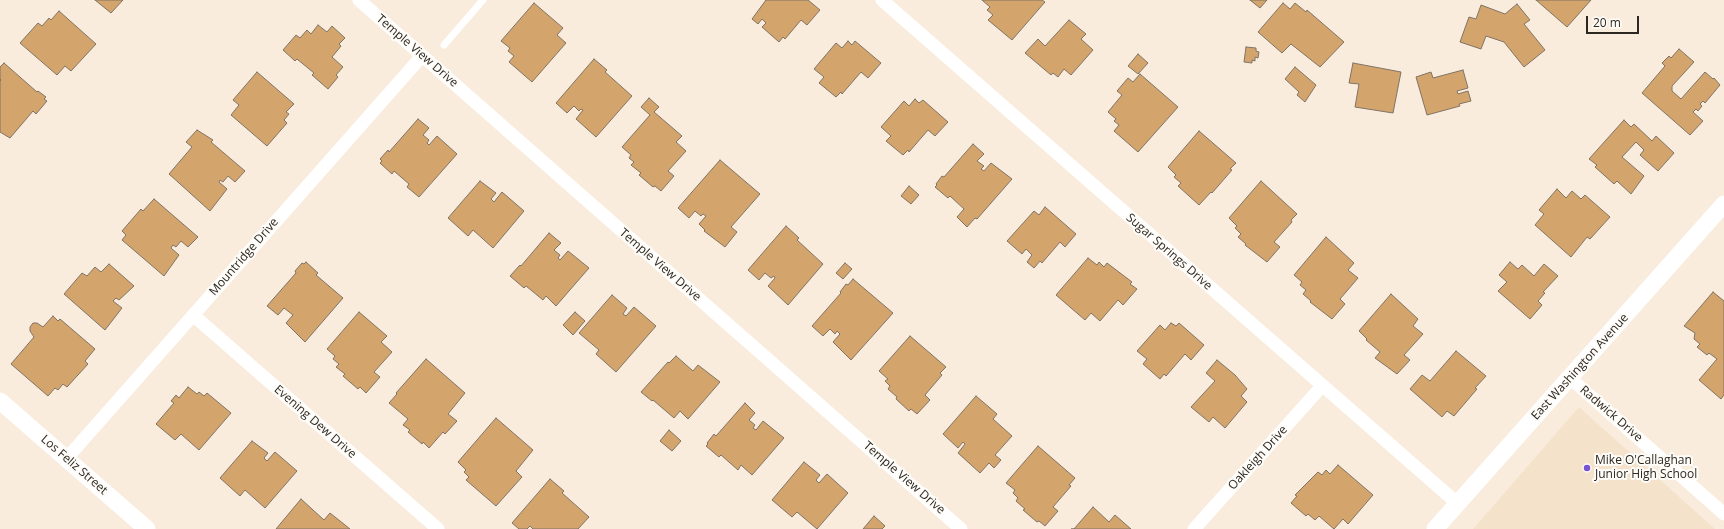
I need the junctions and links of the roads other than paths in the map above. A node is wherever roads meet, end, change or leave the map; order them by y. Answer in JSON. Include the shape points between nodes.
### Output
{"nodes":[{"id":1,"x":359,"y":0,"type":"edge"},
{"id":2,"x":483,"y":0,"type":"edge"},
{"id":3,"x":882,"y":0,"type":"edge"},
{"id":4,"x":444,"y":45,"type":"dead end"},
{"id":5,"x":422,"y":56,"type":"junction"},
{"id":6,"x":1724,"y":204,"type":"edge"},
{"id":7,"x":193,"y":315,"type":"junction"},
{"id":8,"x":1570,"y":378,"type":"junction"},
{"id":9,"x":1322,"y":386,"type":"junction"},
{"id":10,"x":0,"y":401,"type":"edge"},
{"id":11,"x":67,"y":458,"type":"junction"},
{"id":12,"x":1457,"y":504,"type":"junction"},
{"id":13,"x":1724,"y":514,"type":"edge"},
{"id":14,"x":147,"y":529,"type":"edge"},
{"id":15,"x":438,"y":529,"type":"edge"},
{"id":16,"x":961,"y":529,"type":"edge"},
{"id":17,"x":1194,"y":529,"type":"edge"},
{"id":18,"x":1435,"y":529,"type":"edge"}],
"edges":[{"from":1,"to":5,"type":"street","name":"Temple View Drive"},
{"from":2,"to":4,"type":"lane"},
{"from":3,"to":9,"type":"street","name":"Sugar Springs Drive"},
{"from":5,"to":7,"type":"street","name":"Mountridge Drive"},
{"from":5,"to":16,"type":"street","name":"Temple View Drive"},
{"from":6,"to":8,"type":"street","name":"East Washington Avenue"},
{"from":7,"to":11,"type":"street","name":"Mountridge Drive"},
{"from":7,"to":15,"type":"street","name":"Evening Dew Drive"},
{"from":8,"to":12,"type":"street","name":"East Washington Avenue"},
{"from":8,"to":13,"type":"street","name":"Radwick Drive"},
{"from":9,"to":12,"type":"street","name":"Sugar Springs Drive"},
{"from":9,"to":17,"type":"street","name":"Oakleigh Drive"},
{"from":10,"to":11,"type":"street","name":"Los Feliz Street"},
{"from":11,"to":14,"type":"street","name":"Los Feliz Street"},
{"from":12,"to":18,"type":"street","name":"East Washington Avenue"}]}
